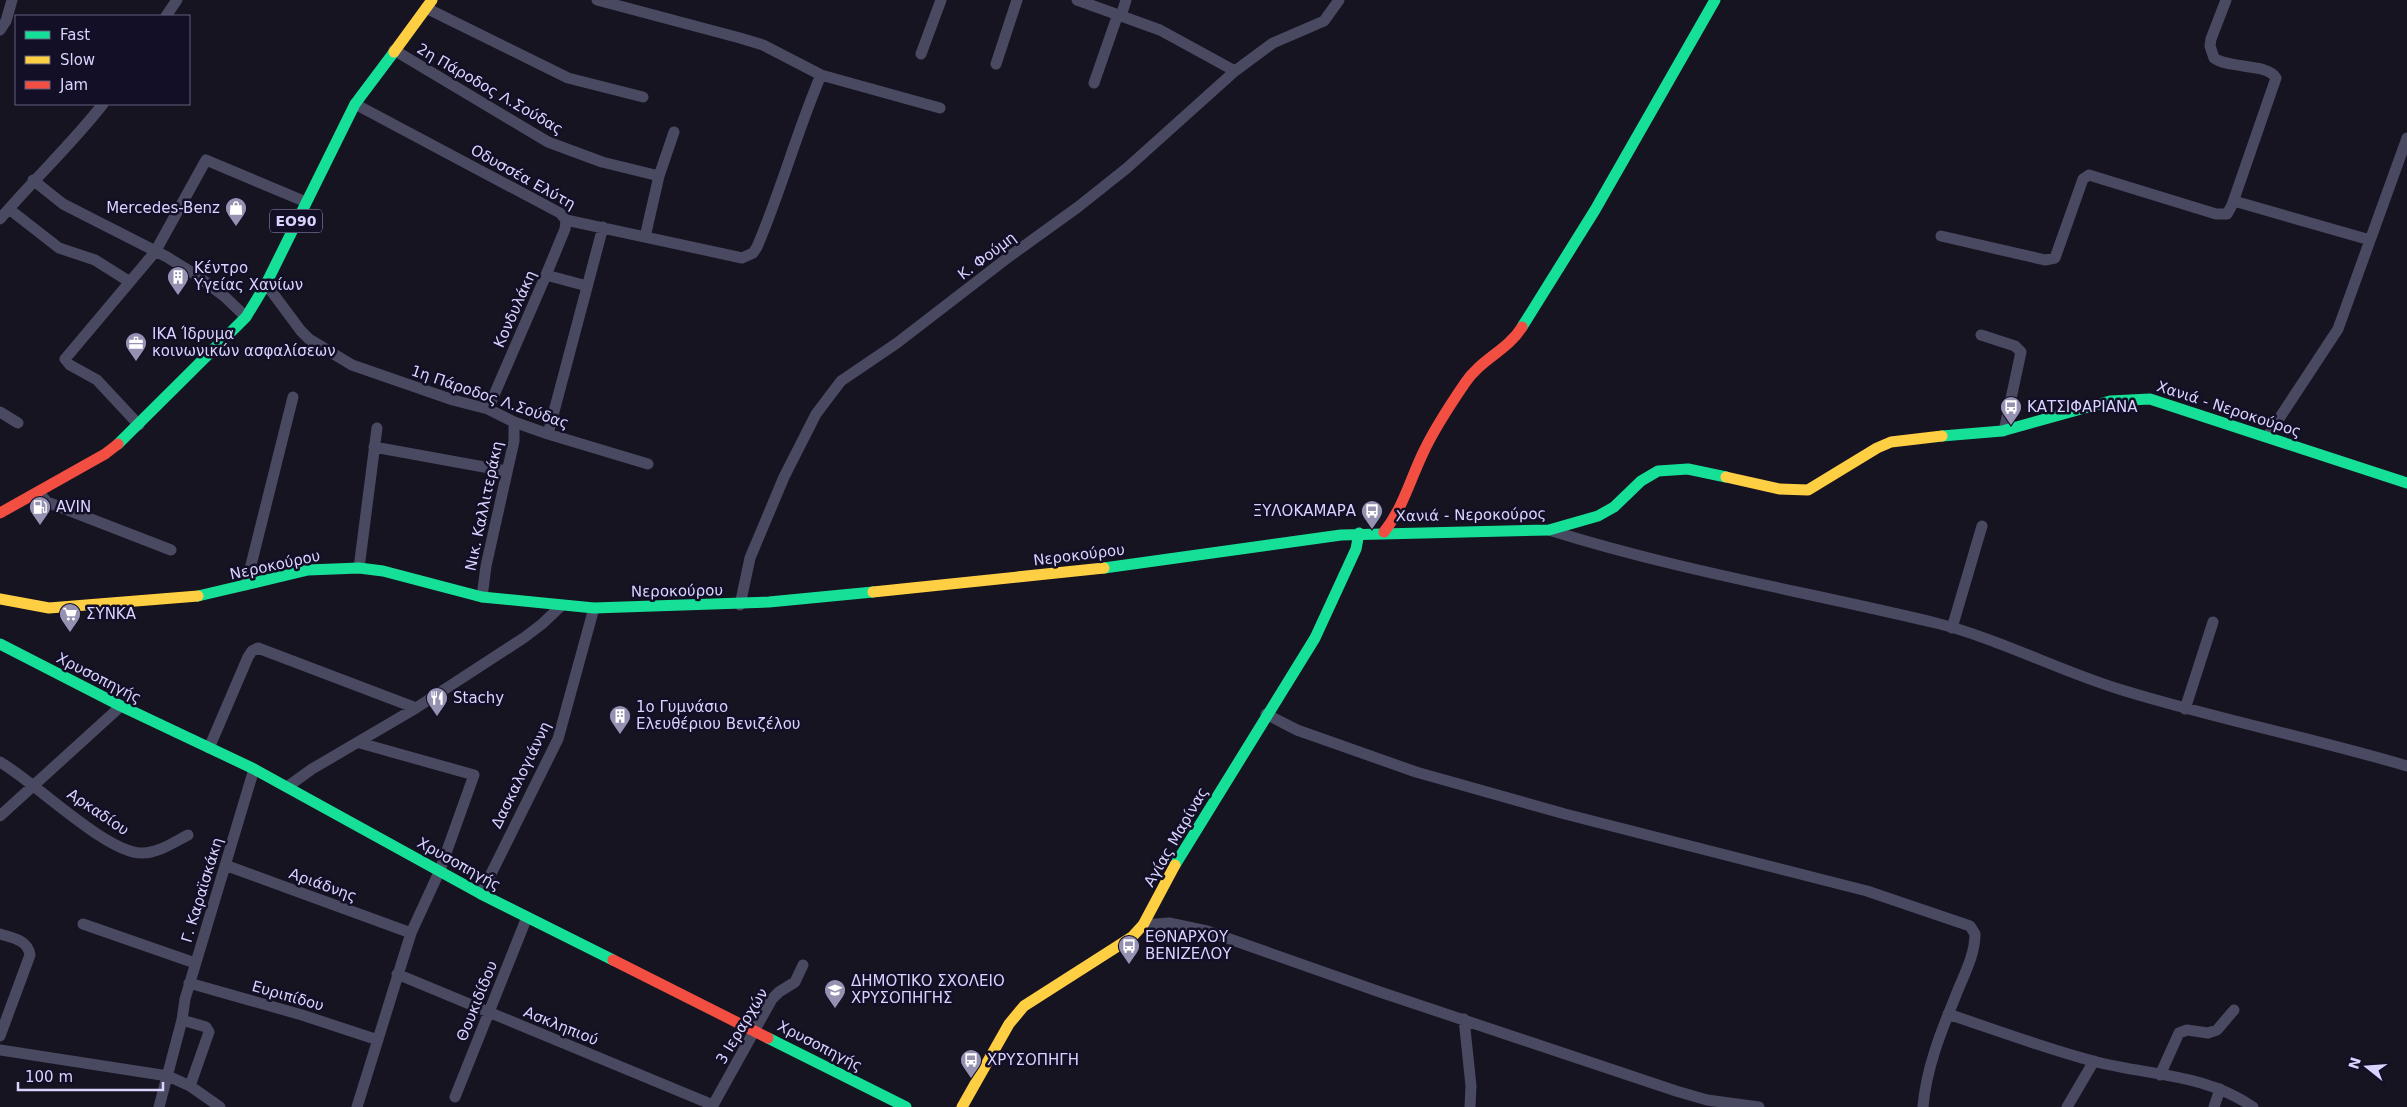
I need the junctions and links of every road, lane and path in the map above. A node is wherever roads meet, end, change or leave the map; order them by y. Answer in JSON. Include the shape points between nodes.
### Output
{"nodes":[{"id":1,"x":12,"y":0,"type":"edge"},
{"id":2,"x":177,"y":0,"type":"edge"},
{"id":3,"x":597,"y":0,"type":"edge"},
{"id":4,"x":941,"y":0,"type":"edge"},
{"id":5,"x":1017,"y":0,"type":"edge"},
{"id":6,"x":1077,"y":0,"type":"edge"},
{"id":7,"x":1126,"y":0,"type":"edge"},
{"id":8,"x":1339,"y":0,"type":"edge"},
{"id":9,"x":1715,"y":0,"type":"edge"},
{"id":10,"x":2226,"y":0,"type":"edge"},
{"id":11,"x":429,"y":4,"type":"edge"},
{"id":12,"x":167,"y":15,"type":"edge"},
{"id":13,"x":1119,"y":15,"type":"junction"},
{"id":14,"x":0,"y":30,"type":"edge"},
{"id":15,"x":394,"y":50,"type":"junction"},
{"id":16,"x":921,"y":54,"type":"dead end"},
{"id":17,"x":996,"y":64,"type":"dead end"},
{"id":18,"x":1235,"y":71,"type":"junction"},
{"id":19,"x":821,"y":75,"type":"junction"},
{"id":20,"x":1094,"y":83,"type":"dead end"},
{"id":21,"x":643,"y":97,"type":"dead end"},
{"id":22,"x":355,"y":104,"type":"junction"},
{"id":23,"x":101,"y":105,"type":"edge"},
{"id":24,"x":940,"y":108,"type":"dead end"},
{"id":25,"x":674,"y":132,"type":"dead end"},
{"id":26,"x":2407,"y":138,"type":"edge"},
{"id":27,"x":659,"y":176,"type":"junction"},
{"id":28,"x":33,"y":180,"type":"junction"},
{"id":29,"x":2234,"y":201,"type":"junction"},
{"id":30,"x":306,"y":202,"type":"junction"},
{"id":31,"x":8,"y":209,"type":"junction"},
{"id":32,"x":0,"y":219,"type":"edge"},
{"id":33,"x":566,"y":220,"type":"junction"},
{"id":34,"x":603,"y":227,"type":"junction"},
{"id":35,"x":1941,"y":236,"type":"dead end"},
{"id":36,"x":645,"y":237,"type":"junction"},
{"id":37,"x":2370,"y":240,"type":"junction"},
{"id":38,"x":155,"y":252,"type":"junction"},
{"id":39,"x":546,"y":275,"type":"junction"},
{"id":40,"x":130,"y":282,"type":"junction"},
{"id":41,"x":266,"y":284,"type":"junction"},
{"id":42,"x":587,"y":286,"type":"junction"},
{"id":43,"x":246,"y":316,"type":"junction"},
{"id":44,"x":1982,"y":335,"type":"dead end"},
{"id":45,"x":293,"y":397,"type":"dead end"},
{"id":46,"x":488,"y":409,"type":"junction"},
{"id":47,"x":0,"y":412,"type":"edge"},
{"id":48,"x":514,"y":422,"type":"junction"},
{"id":49,"x":18,"y":423,"type":"dead end"},
{"id":50,"x":139,"y":425,"type":"junction"},
{"id":51,"x":377,"y":428,"type":"dead end"},
{"id":52,"x":2004,"y":431,"type":"junction"},
{"id":53,"x":548,"y":434,"type":"junction"},
{"id":54,"x":2267,"y":437,"type":"junction"},
{"id":55,"x":374,"y":447,"type":"junction"},
{"id":56,"x":648,"y":464,"type":"dead end"},
{"id":57,"x":506,"y":471,"type":"junction"},
{"id":58,"x":2407,"y":483,"type":"edge"},
{"id":59,"x":38,"y":492,"type":"junction"},
{"id":60,"x":0,"y":513,"type":"edge"},
{"id":61,"x":1982,"y":526,"type":"dead end"},
{"id":62,"x":1549,"y":530,"type":"junction"},
{"id":63,"x":1384,"y":532,"type":"junction"},
{"id":64,"x":1359,"y":533,"type":"junction"},
{"id":65,"x":171,"y":550,"type":"dead end"},
{"id":66,"x":359,"y":568,"type":"junction"},
{"id":67,"x":246,"y":585,"type":"junction"},
{"id":68,"x":482,"y":597,"type":"junction"},
{"id":69,"x":0,"y":599,"type":"edge"},
{"id":70,"x":740,"y":604,"type":"junction"},
{"id":71,"x":561,"y":606,"type":"junction"},
{"id":72,"x":594,"y":608,"type":"junction"},
{"id":73,"x":2213,"y":622,"type":"dead end"},
{"id":74,"x":1952,"y":628,"type":"junction"},
{"id":75,"x":0,"y":644,"type":"edge"},
{"id":76,"x":121,"y":706,"type":"junction"},
{"id":77,"x":416,"y":708,"type":"junction"},
{"id":78,"x":2185,"y":709,"type":"junction"},
{"id":79,"x":1266,"y":714,"type":"junction"},
{"id":80,"x":360,"y":743,"type":"junction"},
{"id":81,"x":209,"y":748,"type":"junction"},
{"id":82,"x":0,"y":762,"type":"edge"},
{"id":83,"x":2407,"y":766,"type":"edge"},
{"id":84,"x":254,"y":769,"type":"junction"},
{"id":85,"x":36,"y":786,"type":"junction"},
{"id":86,"x":287,"y":787,"type":"junction"},
{"id":87,"x":0,"y":816,"type":"edge"},
{"id":88,"x":188,"y":835,"type":"dead end"},
{"id":89,"x":225,"y":865,"type":"junction"},
{"id":90,"x":440,"y":870,"type":"junction"},
{"id":91,"x":481,"y":894,"type":"junction"},
{"id":92,"x":528,"y":917,"type":"junction"},
{"id":93,"x":83,"y":924,"type":"dead end"},
{"id":94,"x":1143,"y":925,"type":"junction"},
{"id":95,"x":411,"y":932,"type":"junction"},
{"id":96,"x":0,"y":934,"type":"edge"},
{"id":97,"x":195,"y":963,"type":"junction"},
{"id":98,"x":803,"y":965,"type":"dead end"},
{"id":99,"x":397,"y":974,"type":"junction"},
{"id":100,"x":189,"y":983,"type":"junction"},
{"id":101,"x":2234,"y":1010,"type":"dead end"},
{"id":102,"x":488,"y":1013,"type":"junction"},
{"id":103,"x":1948,"y":1014,"type":"junction"},
{"id":104,"x":1464,"y":1018,"type":"junction"},
{"id":105,"x":182,"y":1020,"type":"junction"},
{"id":106,"x":755,"y":1030,"type":"junction"},
{"id":107,"x":0,"y":1036,"type":"edge"},
{"id":108,"x":378,"y":1040,"type":"junction"},
{"id":109,"x":0,"y":1050,"type":"edge"},
{"id":110,"x":2094,"y":1061,"type":"junction"},
{"id":111,"x":2160,"y":1075,"type":"junction"},
{"id":112,"x":168,"y":1076,"type":"junction"},
{"id":113,"x":190,"y":1086,"type":"junction"},
{"id":114,"x":2220,"y":1088,"type":"junction"},
{"id":115,"x":455,"y":1097,"type":"dead end"},
{"id":116,"x":712,"y":1106,"type":"edge"},
{"id":117,"x":159,"y":1107,"type":"edge"},
{"id":118,"x":220,"y":1107,"type":"edge"},
{"id":119,"x":357,"y":1107,"type":"edge"},
{"id":120,"x":906,"y":1107,"type":"edge"},
{"id":121,"x":962,"y":1107,"type":"edge"},
{"id":122,"x":1470,"y":1107,"type":"edge"},
{"id":123,"x":1759,"y":1107,"type":"edge"},
{"id":124,"x":1923,"y":1107,"type":"edge"},
{"id":125,"x":2067,"y":1107,"type":"edge"},
{"id":126,"x":2214,"y":1107,"type":"edge"},
{"id":127,"x":2253,"y":1107,"type":"edge"}],
"edges":[{"from":1,"to":14,"type":"street"},
{"from":2,"to":12,"type":"street"},
{"from":3,"to":19,"type":"street","via":[[763,46]]},
{"from":4,"to":16,"type":"street"},
{"from":5,"to":17,"type":"street"},
{"from":6,"to":13,"type":"street"},
{"from":7,"to":13,"type":"street"},
{"from":8,"to":18,"type":"street","name":"Κ. Φούμη","via":[[1324,21],[1273,43]]},
{"from":9,"to":63,"type":"main road","via":[[1595,210],[1520,333],[1476,368],[1428,442],[1396,520]]},
{"from":10,"to":29,"type":"street","via":[[2211,39],[2214,58],[2228,64],[2268,71],[2276,78]]},
{"from":11,"to":15,"type":"main road","number":"ΕΟ90"},
{"from":11,"to":21,"type":"street","via":[[568,78]]},
{"from":13,"to":18,"type":"street","via":[[1160,30]]},
{"from":13,"to":20,"type":"street"},
{"from":15,"to":22,"type":"main road","number":"ΕΟ90"},
{"from":15,"to":27,"type":"street","name":"2η Πάροδος Λ.Σούδας","via":[[548,142],[594,160]]},
{"from":18,"to":70,"type":"street","name":"Κ. Φούμη","via":[[1127,168],[1078,207],[897,343],[841,381],[816,414],[784,477],[750,558]]},
{"from":19,"to":24,"type":"street"},
{"from":19,"to":36,"type":"street","name":"Οδυσσέα Ελύτη","via":[[776,202],[757,247],[747,257],[735,258]]},
{"from":22,"to":30,"type":"main road","number":"ΕΟ90"},
{"from":22,"to":33,"type":"street","name":"Οδυσσέα Ελύτη","via":[[560,213]]},
{"from":23,"to":28,"type":"street"},
{"from":25,"to":27,"type":"street"},
{"from":26,"to":37,"type":"street"},
{"from":27,"to":36,"type":"street"},
{"from":28,"to":31,"type":"street"},
{"from":28,"to":38,"type":"street","via":[[62,204]]},
{"from":29,"to":35,"type":"street","via":[[2230,211],[2222,215],[2089,175],[2083,178],[2055,258],[2045,260]]},
{"from":29,"to":37,"type":"street"},
{"from":30,"to":38,"type":"street","via":[[206,160]]},
{"from":30,"to":41,"type":"main road","number":"ΕΟ90"},
{"from":31,"to":32,"type":"street"},
{"from":31,"to":40,"type":"street","via":[[59,248],[95,260]]},
{"from":33,"to":34,"type":"street","name":"Οδυσσέα Ελύτη"},
{"from":33,"to":39,"type":"street","name":"Κονδυλάκη"},
{"from":34,"to":36,"type":"street","name":"Οδυσσέα Ελύτη"},
{"from":34,"to":42,"type":"street"},
{"from":37,"to":54,"type":"street","via":[[2338,329]]},
{"from":38,"to":40,"type":"street"},
{"from":38,"to":43,"type":"street","via":[[196,275]]},
{"from":39,"to":42,"type":"street"},
{"from":39,"to":46,"type":"street","name":"Κονδυλάκη"},
{"from":40,"to":50,"type":"street","via":[[65,359],[97,380]]},
{"from":41,"to":43,"type":"main road","number":"ΕΟ90"},
{"from":41,"to":46,"type":"street","name":"1η Πάροδος Λ.Σούδας","via":[[287,315],[309,339],[352,366]]},
{"from":42,"to":53,"type":"street"},
{"from":43,"to":50,"type":"main road","number":"ΕΟ90"},
{"from":44,"to":52,"type":"street","via":[[2015,346],[2021,352]]},
{"from":45,"to":67,"type":"street"},
{"from":46,"to":48,"type":"street","name":"1η Πάροδος Λ.Σούδας"},
{"from":47,"to":49,"type":"street"},
{"from":48,"to":53,"type":"street","name":"1η Πάροδος Λ.Σούδας"},
{"from":48,"to":57,"type":"street","name":"Νικ. Καλλιτεράκη","via":[[514,441]]},
{"from":50,"to":59,"type":"main road","number":"ΕΟ90","via":[[104,454]]},
{"from":51,"to":55,"type":"street"},
{"from":52,"to":54,"type":"main road","name":"Χανιά - Νεροκούρος","via":[[2108,400],[2129,397],[2150,399]]},
{"from":52,"to":62,"type":"main road","name":"Χανιά - Νεροκούρος","via":[[1892,442],[1808,490],[1779,489],[1688,470],[1658,471],[1598,516]]},
{"from":53,"to":56,"type":"street","name":"1η Πάροδος Λ.Σούδας"},
{"from":54,"to":58,"type":"main road","name":"Χανιά - Νεροκούρος"},
{"from":55,"to":57,"type":"street"},
{"from":55,"to":66,"type":"street"},
{"from":57,"to":68,"type":"street","name":"Νικ. Καλλιτεράκη"},
{"from":59,"to":60,"type":"main road","number":"ΕΟ90"},
{"from":59,"to":65,"type":"street","via":[[46,502]]},
{"from":61,"to":74,"type":"street"},
{"from":62,"to":63,"type":"main road","name":"Χανιά - Νεροκούρος"},
{"from":62,"to":74,"type":"street","via":[[1647,559]]},
{"from":63,"to":64,"type":"main road","name":"Χανιά - Νεροκούρος"},
{"from":64,"to":70,"type":"main road","name":"Νεροκούρου","via":[[1072,572]]},
{"from":64,"to":79,"type":"main road","name":"Αγίας Μαρίνας","via":[[1356,549],[1315,638]]},
{"from":66,"to":67,"type":"main road","name":"Νεροκούρου","via":[[308,570]]},
{"from":66,"to":68,"type":"main road","name":"Νεροκούρου","via":[[383,571]]},
{"from":67,"to":69,"type":"main road","name":"Νεροκούρου","via":[[212,594],[161,600],[49,608]]},
{"from":68,"to":71,"type":"main road","name":"Νεροκούρου"},
{"from":70,"to":72,"type":"main road","name":"Νεροκούρου"},
{"from":71,"to":72,"type":"main road","name":"Νεροκούρου"},
{"from":71,"to":77,"type":"street","via":[[525,637]]},
{"from":72,"to":91,"type":"street","name":"Δασκαλογιάννη","via":[[558,739]]},
{"from":73,"to":78,"type":"street"},
{"from":74,"to":78,"type":"street","via":[[2120,690]]},
{"from":75,"to":76,"type":"main road","name":"Χρυσοπηγής"},
{"from":76,"to":81,"type":"main road","name":"Χρυσοπηγής"},
{"from":76,"to":85,"type":"street"},
{"from":77,"to":80,"type":"street"},
{"from":77,"to":81,"type":"street","via":[[258,648],[248,657]]},
{"from":78,"to":83,"type":"street"},
{"from":79,"to":94,"type":"main road","name":"Αγίας Μαρίνας","via":[[1186,845]]},
{"from":79,"to":103,"type":"street","via":[[1297,730],[1416,772],[1564,814],[1832,881],[1970,926],[1975,934],[1973,953]]},
{"from":80,"to":86,"type":"street","via":[[312,769]]},
{"from":80,"to":90,"type":"street","via":[[474,775]]},
{"from":81,"to":84,"type":"main road","name":"Χρυσοπηγής"},
{"from":82,"to":85,"type":"street","name":"Αρκαδίου"},
{"from":84,"to":86,"type":"main road","name":"Χρυσοπηγής"},
{"from":84,"to":89,"type":"street","name":"Γ. Καραϊσκάκη"},
{"from":85,"to":87,"type":"street"},
{"from":85,"to":88,"type":"street","name":"Αρκαδίου","via":[[86,826],[129,850],[154,851]]},
{"from":86,"to":90,"type":"main road","name":"Χρυσοπηγής"},
{"from":89,"to":95,"type":"street","name":"Αριάδνης"},
{"from":89,"to":97,"type":"street","name":"Γ. Καραϊσκάκη"},
{"from":90,"to":91,"type":"main road","name":"Χρυσοπηγής"},
{"from":90,"to":95,"type":"street"},
{"from":91,"to":92,"type":"main road","name":"Χρυσοπηγής"},
{"from":92,"to":102,"type":"street","name":"Θουκιδίδου"},
{"from":92,"to":106,"type":"main road","name":"Χρυσοπηγής"},
{"from":93,"to":97,"type":"street"},
{"from":94,"to":104,"type":"street","via":[[1169,923],[1189,926]]},
{"from":94,"to":121,"type":"main road","name":"Αγίας Μαρίνας","via":[[1118,947],[1024,1006],[1008,1024]]},
{"from":95,"to":99,"type":"street"},
{"from":96,"to":107,"type":"street","via":[[25,943],[30,955]]},
{"from":97,"to":100,"type":"street","name":"Γ. Καραϊσκάκη"},
{"from":98,"to":106,"type":"street","name":"3 Ιεραρχών","via":[[795,982],[772,999]]},
{"from":99,"to":102,"type":"street","name":"Ασκληπιού"},
{"from":99,"to":108,"type":"street"},
{"from":100,"to":105,"type":"street","name":"Γ. Καραϊσκάκη"},
{"from":100,"to":108,"type":"street","name":"Ευριπίδου"},
{"from":101,"to":111,"type":"street","via":[[2217,1030],[2179,1033]]},
{"from":102,"to":115,"type":"street","name":"Θουκιδίδου"},
{"from":102,"to":116,"type":"street","name":"Ασκληπιού"},
{"from":103,"to":110,"type":"street"},
{"from":103,"to":124,"type":"street","via":[[1927,1075]]},
{"from":104,"to":122,"type":"street"},
{"from":104,"to":123,"type":"street","via":[[1706,1100]]},
{"from":105,"to":112,"type":"street","name":"Γ. Καραϊσκάκη"},
{"from":105,"to":113,"type":"street","via":[[206,1027],[209,1032]]},
{"from":106,"to":116,"type":"street","name":"3 Ιεραρχών"},
{"from":106,"to":120,"type":"main road","name":"Χρυσοπηγής"},
{"from":108,"to":119,"type":"street"},
{"from":109,"to":112,"type":"street"},
{"from":110,"to":111,"type":"street"},
{"from":110,"to":125,"type":"street"},
{"from":111,"to":114,"type":"street","via":[[2184,1077]]},
{"from":112,"to":113,"type":"street"},
{"from":112,"to":117,"type":"street","name":"Γ. Καραϊσκάκη"},
{"from":113,"to":118,"type":"street"},
{"from":114,"to":126,"type":"street"},
{"from":114,"to":127,"type":"street"}]}
